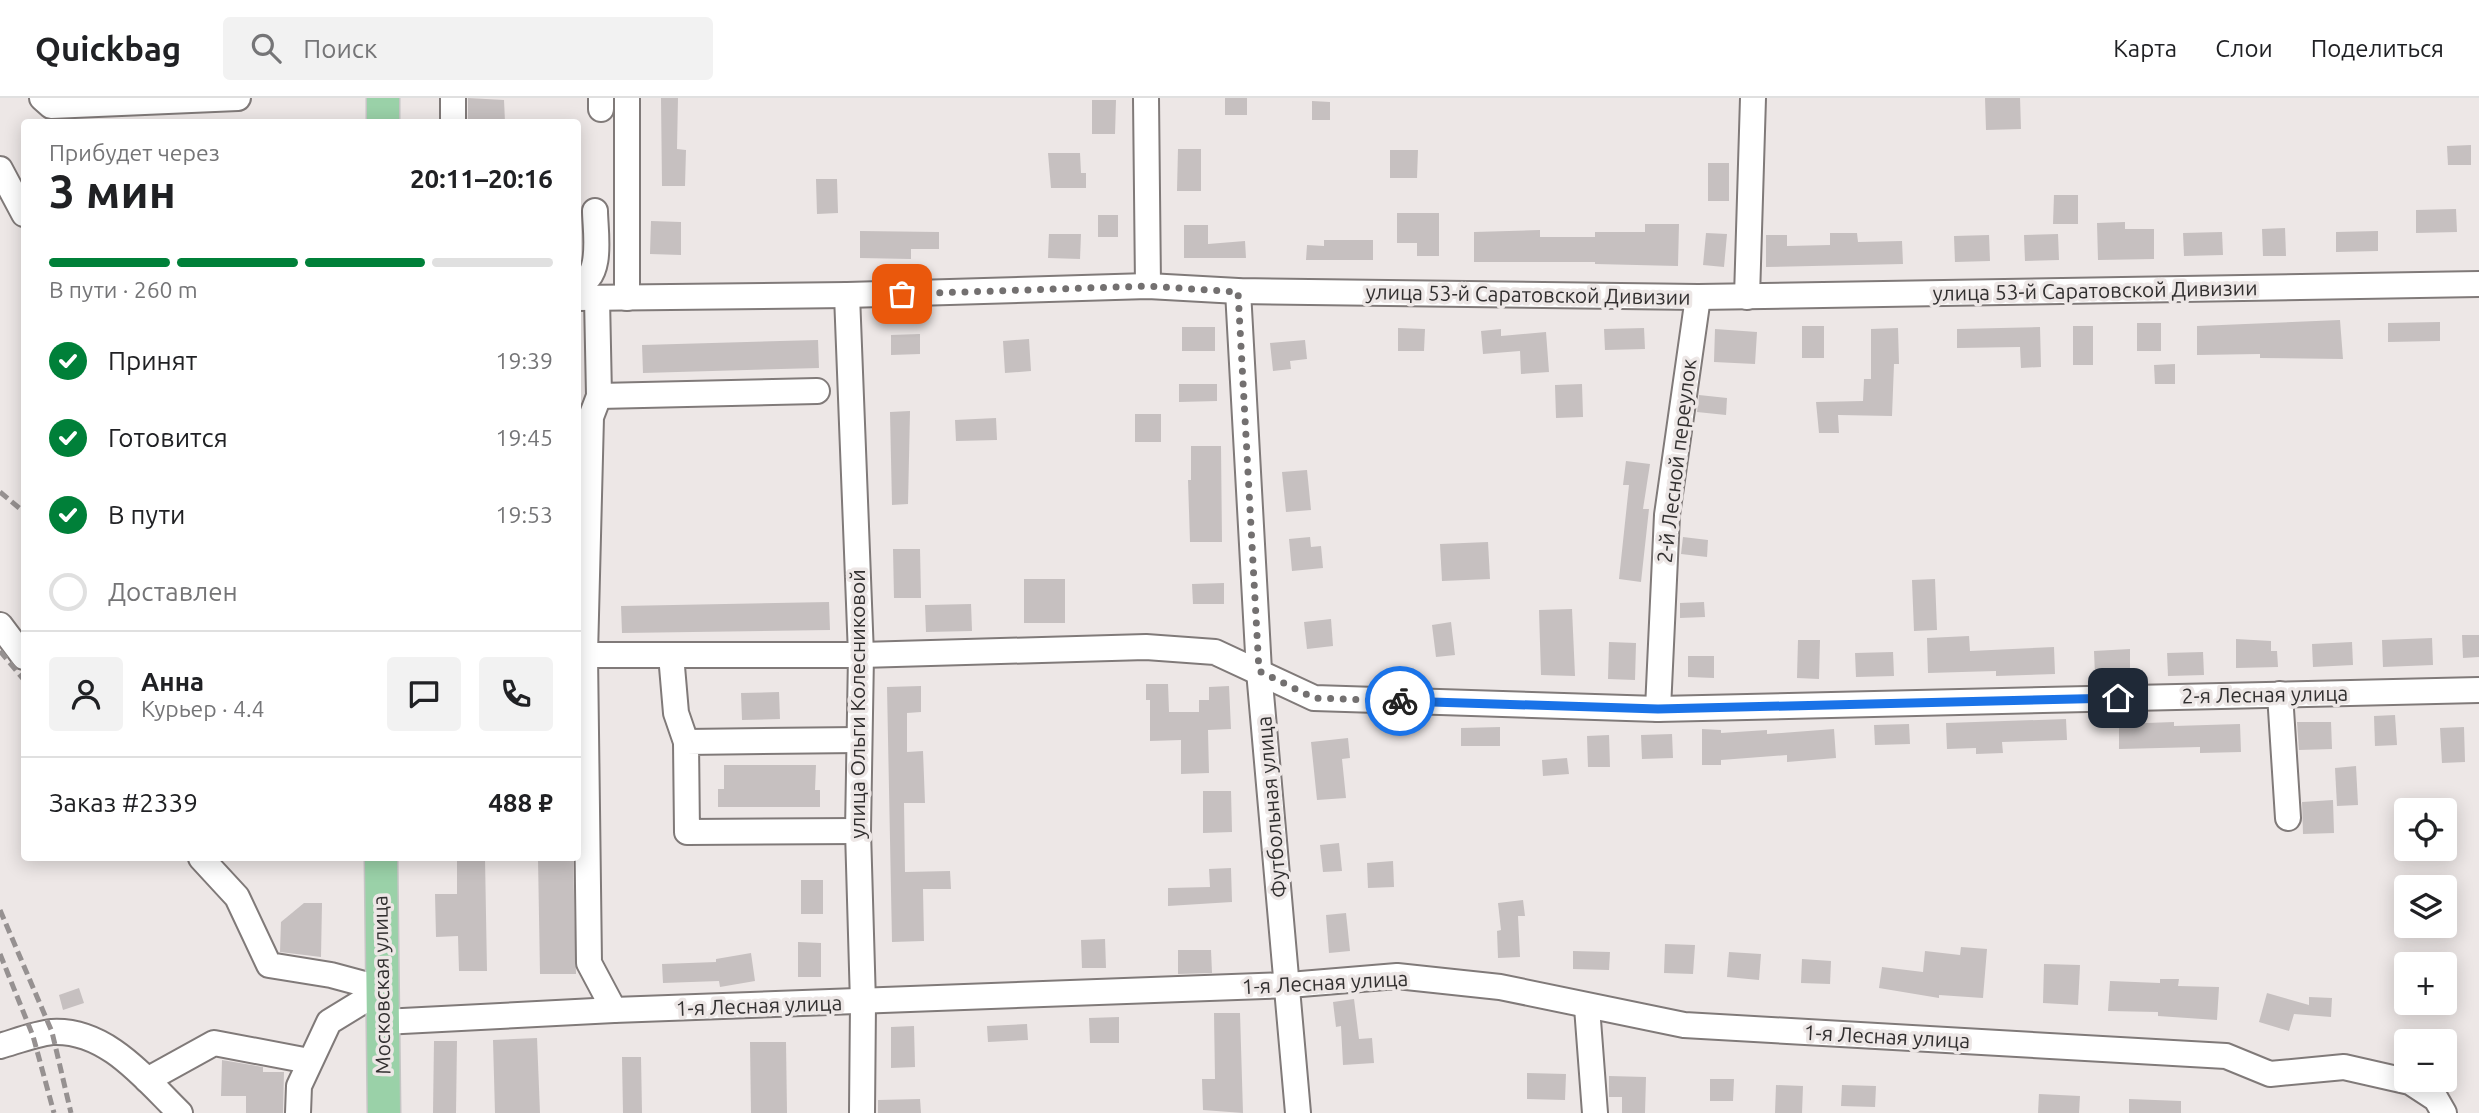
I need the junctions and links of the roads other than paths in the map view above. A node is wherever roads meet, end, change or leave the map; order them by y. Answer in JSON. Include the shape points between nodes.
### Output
{"nodes":[{"id":1,"x":42,"y":98,"type":"edge"},
{"id":2,"x":238,"y":98,"type":"edge"},
{"id":3,"x":383,"y":98,"type":"edge"},
{"id":4,"x":453,"y":98,"type":"edge"},
{"id":5,"x":627,"y":98,"type":"edge"},
{"id":6,"x":1146,"y":98,"type":"edge"},
{"id":7,"x":1753,"y":98,"type":"edge"},
{"id":8,"x":383,"y":119,"type":"edge"},
{"id":9,"x":453,"y":119,"type":"edge"},
{"id":10,"x":0,"y":169,"type":"edge"},
{"id":11,"x":21,"y":208,"type":"edge"},
{"id":12,"x":595,"y":211,"type":"dead end"},
{"id":13,"x":581,"y":282,"type":"edge"},
{"id":14,"x":2479,"y":284,"type":"edge"},
{"id":15,"x":1148,"y":286,"type":"junction"},
{"id":16,"x":1238,"y":292,"type":"junction"},
{"id":17,"x":847,"y":295,"type":"junction"},
{"id":18,"x":1747,"y":297,"type":"junction"},
{"id":19,"x":587,"y":298,"type":"edge"},
{"id":20,"x":628,"y":298,"type":"junction"},
{"id":21,"x":1698,"y":298,"type":"junction"},
{"id":22,"x":817,"y":391,"type":"dead end"},
{"id":23,"x":599,"y":396,"type":"junction"},
{"id":24,"x":0,"y":625,"type":"edge"},
{"id":25,"x":21,"y":653,"type":"edge"},
{"id":26,"x":860,"y":654,"type":"junction"},
{"id":27,"x":581,"y":655,"type":"edge"},
{"id":28,"x":671,"y":655,"type":"junction"},
{"id":29,"x":1259,"y":671,"type":"junction"},
{"id":30,"x":2479,"y":690,"type":"edge"},
{"id":31,"x":2280,"y":694,"type":"junction"},
{"id":32,"x":1658,"y":709,"type":"junction"},
{"id":33,"x":859,"y":740,"type":"junction"},
{"id":34,"x":685,"y":742,"type":"junction"},
{"id":35,"x":2288,"y":818,"type":"dead end"},
{"id":36,"x":858,"y":831,"type":"junction"},
{"id":37,"x":204,"y":861,"type":"edge"},
{"id":38,"x":380,"y":861,"type":"edge"},
{"id":39,"x":1289,"y":985,"type":"junction"},
{"id":40,"x":383,"y":989,"type":"junction"},
{"id":41,"x":863,"y":1003,"type":"junction"},
{"id":42,"x":1587,"y":1007,"type":"junction"},
{"id":43,"x":614,"y":1010,"type":"junction"},
{"id":44,"x":383,"y":1022,"type":"junction"},
{"id":45,"x":0,"y":1046,"type":"edge"},
{"id":46,"x":309,"y":1061,"type":"junction"},
{"id":47,"x":147,"y":1080,"type":"junction"},
{"id":48,"x":180,"y":1113,"type":"edge"},
{"id":49,"x":298,"y":1113,"type":"edge"},
{"id":50,"x":384,"y":1113,"type":"edge"},
{"id":51,"x":862,"y":1113,"type":"edge"},
{"id":52,"x":1298,"y":1113,"type":"edge"},
{"id":53,"x":1595,"y":1113,"type":"edge"},
{"id":54,"x":2444,"y":1113,"type":"edge"}],
"edges":[{"from":1,"to":2,"type":"street","via":[[51,106]]},
{"from":3,"to":8,"type":"main road"},
{"from":4,"to":9,"type":"street"},
{"from":5,"to":20,"type":"street"},
{"from":6,"to":15,"type":"street"},
{"from":7,"to":18,"type":"street"},
{"from":10,"to":11,"type":"street"},
{"from":12,"to":13,"type":"street","via":[[594,269]]},
{"from":14,"to":18,"type":"street","name":"улица 53-й Саратовской Дивизии"},
{"from":15,"to":16,"type":"street","name":"улица 53-й Саратовской Дивизии"},
{"from":15,"to":17,"type":"street","name":"улица 53-й Саратовской Дивизии"},
{"from":16,"to":21,"type":"street","name":"улица 53-й Саратовской Дивизии"},
{"from":16,"to":29,"type":"street","name":"Футбольная улица"},
{"from":17,"to":20,"type":"street","name":"улица 53-й Саратовской Дивизии"},
{"from":17,"to":26,"type":"street","name":"улица Ольги Колесниковой"},
{"from":18,"to":21,"type":"street","name":"улица 53-й Саратовской Дивизии"},
{"from":19,"to":20,"type":"street","name":"улица 53-й Саратовской Дивизии"},
{"from":19,"to":23,"type":"street"},
{"from":21,"to":32,"type":"street","name":"2-й Лесной переулок","via":[[1667,515]]},
{"from":22,"to":23,"type":"street"},
{"from":23,"to":27,"type":"street","via":[[591,417]]},
{"from":24,"to":25,"type":"street"},
{"from":26,"to":28,"type":"street","name":"2-я Лесная улица"},
{"from":26,"to":29,"type":"street","name":"2-я Лесная улица","via":[[1146,646],[1215,652]]},
{"from":26,"to":33,"type":"street","name":"улица Ольги Колесниковой"},
{"from":27,"to":28,"type":"street","name":"2-я Лесная улица"},
{"from":27,"to":43,"type":"street","via":[[589,963]]},
{"from":28,"to":34,"type":"street","via":[[676,713]]},
{"from":29,"to":32,"type":"street","name":"2-я Лесная улица","via":[[1314,698]]},
{"from":29,"to":39,"type":"street","name":"Футбольная улица"},
{"from":30,"to":31,"type":"street","name":"2-я Лесная улица"},
{"from":31,"to":32,"type":"street","name":"2-я Лесная улица"},
{"from":31,"to":35,"type":"street"},
{"from":33,"to":34,"type":"street"},
{"from":33,"to":36,"type":"street","name":"улица Ольги Колесниковой"},
{"from":34,"to":36,"type":"street","via":[[687,832]]},
{"from":36,"to":41,"type":"street","name":"улица Ольги Колесниковой"},
{"from":37,"to":40,"type":"street","via":[[237,897],[269,965]]},
{"from":38,"to":40,"type":"main road","name":"Московская улица"},
{"from":39,"to":41,"type":"street","name":"1-я Лесная улица"},
{"from":39,"to":42,"type":"street","name":"1-я Лесная улица","via":[[1397,976],[1500,987]]},
{"from":39,"to":52,"type":"street","name":"Футбольная улица"},
{"from":40,"to":44,"type":"main road","name":"Московская улица"},
{"from":40,"to":46,"type":"street","via":[[329,1022]]},
{"from":41,"to":43,"type":"street","name":"1-я Лесная улица"},
{"from":41,"to":51,"type":"street","name":"улица Ольги Колесниковой"},
{"from":42,"to":53,"type":"street"},
{"from":42,"to":54,"type":"street","name":"1-я Лесная улица","via":[[1684,1025],[2226,1056],[2270,1074],[2344,1067],[2410,1082],[2436,1099]]},
{"from":43,"to":44,"type":"street","name":"1-я Лесная улица"},
{"from":44,"to":50,"type":"main road","name":"Московская улица"},
{"from":45,"to":47,"type":"street","via":[[52,1032],[77,1034],[99,1041]]},
{"from":46,"to":47,"type":"street","via":[[214,1043]]},
{"from":46,"to":49,"type":"street","via":[[299,1086]]},
{"from":47,"to":48,"type":"street"}]}
